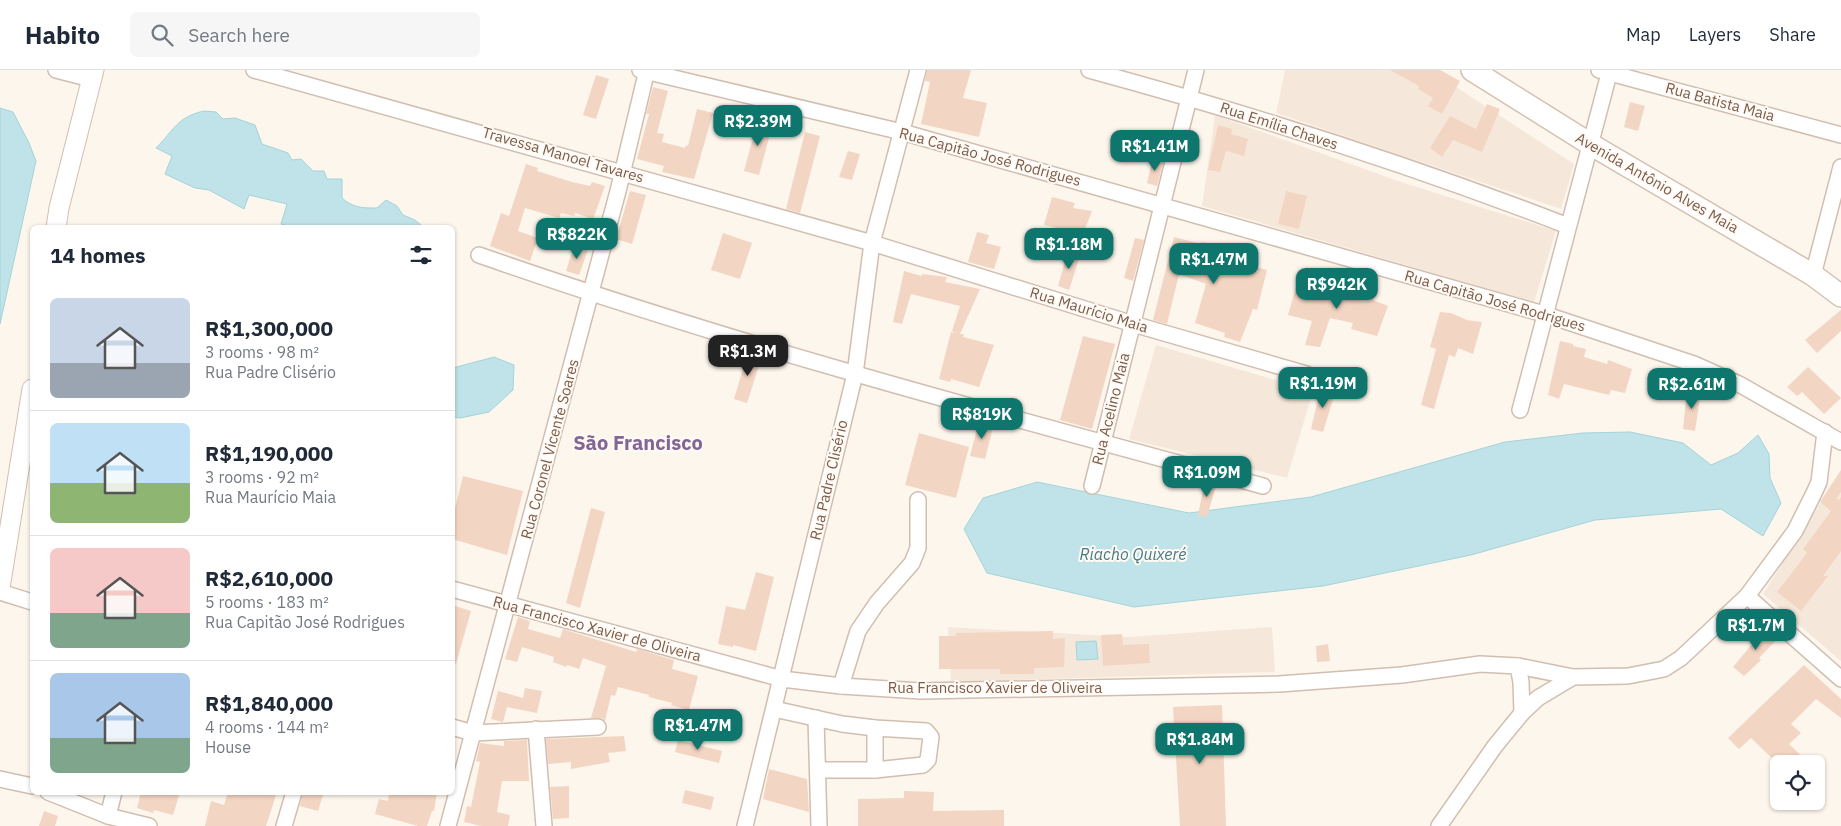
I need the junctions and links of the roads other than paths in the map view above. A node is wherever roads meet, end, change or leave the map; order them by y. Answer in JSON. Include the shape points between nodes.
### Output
{"nodes":[{"id":1,"x":56,"y":70,"type":"edge"},
{"id":2,"x":254,"y":70,"type":"edge"},
{"id":3,"x":918,"y":70,"type":"edge"},
{"id":4,"x":1089,"y":70,"type":"edge"},
{"id":5,"x":1196,"y":70,"type":"edge"},
{"id":6,"x":1472,"y":70,"type":"edge"},
{"id":7,"x":645,"y":71,"type":"edge"},
{"id":8,"x":1606,"y":71,"type":"edge"},
{"id":9,"x":93,"y":75,"type":"edge"},
{"id":10,"x":1189,"y":97,"type":"junction"},
{"id":11,"x":902,"y":132,"type":"junction"},
{"id":12,"x":1841,"y":135,"type":"edge"},
{"id":13,"x":1590,"y":144,"type":"junction"},
{"id":14,"x":1841,"y":167,"type":"edge"},
{"id":15,"x":623,"y":172,"type":"junction"},
{"id":16,"x":1163,"y":207,"type":"junction"},
{"id":17,"x":57,"y":225,"type":"edge"},
{"id":18,"x":1568,"y":226,"type":"junction"},
{"id":19,"x":872,"y":243,"type":"junction"},
{"id":20,"x":479,"y":255,"type":"dead end"},
{"id":21,"x":1814,"y":275,"type":"junction"},
{"id":22,"x":590,"y":294,"type":"junction"},
{"id":23,"x":1841,"y":296,"type":"edge"},
{"id":24,"x":1544,"y":314,"type":"junction"},
{"id":25,"x":1133,"y":324,"type":"junction"},
{"id":26,"x":855,"y":374,"type":"junction"},
{"id":27,"x":1306,"y":374,"type":"dead end"},
{"id":28,"x":30,"y":401,"type":"edge"},
{"id":29,"x":1520,"y":410,"type":"dead end"},
{"id":30,"x":1825,"y":432,"type":"junction"},
{"id":31,"x":1841,"y":442,"type":"edge"},
{"id":32,"x":1103,"y":443,"type":"junction"},
{"id":33,"x":1092,"y":486,"type":"dead end"},
{"id":34,"x":1263,"y":486,"type":"dead end"},
{"id":35,"x":918,"y":500,"type":"dead end"},
{"id":36,"x":0,"y":588,"type":"edge"},
{"id":37,"x":455,"y":591,"type":"edge"},
{"id":38,"x":0,"y":592,"type":"edge"},
{"id":39,"x":1747,"y":596,"type":"junction"},
{"id":40,"x":30,"y":601,"type":"edge"},
{"id":41,"x":508,"y":605,"type":"junction"},
{"id":42,"x":1518,"y":666,"type":"junction"},
{"id":43,"x":1572,"y":677,"type":"junction"},
{"id":44,"x":782,"y":679,"type":"junction"},
{"id":45,"x":1841,"y":679,"type":"edge"},
{"id":46,"x":841,"y":686,"type":"junction"},
{"id":47,"x":774,"y":708,"type":"junction"},
{"id":48,"x":1522,"y":713,"type":"junction"},
{"id":49,"x":816,"y":718,"type":"junction"},
{"id":50,"x":598,"y":727,"type":"dead end"},
{"id":51,"x":455,"y":728,"type":"edge"},
{"id":52,"x":875,"y":728,"type":"junction"},
{"id":53,"x":536,"y":730,"type":"junction"},
{"id":54,"x":473,"y":733,"type":"junction"},
{"id":55,"x":818,"y":770,"type":"junction"},
{"id":56,"x":875,"y":770,"type":"junction"},
{"id":57,"x":0,"y":779,"type":"edge"},
{"id":58,"x":30,"y":786,"type":"edge"},
{"id":59,"x":56,"y":795,"type":"edge"},
{"id":60,"x":113,"y":795,"type":"edge"},
{"id":61,"x":293,"y":795,"type":"edge"},
{"id":62,"x":108,"y":816,"type":"junction"},
{"id":63,"x":149,"y":826,"type":"edge"},
{"id":64,"x":284,"y":826,"type":"edge"},
{"id":65,"x":448,"y":826,"type":"edge"},
{"id":66,"x":544,"y":826,"type":"edge"},
{"id":67,"x":745,"y":826,"type":"edge"},
{"id":68,"x":819,"y":826,"type":"edge"},
{"id":69,"x":1439,"y":826,"type":"edge"}],
"edges":[{"from":1,"to":9,"type":"street"},
{"from":2,"to":15,"type":"street","name":"Travessa Manoel Tavares"},
{"from":3,"to":11,"type":"street","name":"Rua Padre Clisério"},
{"from":4,"to":10,"type":"street","name":"Rua Emília Chaves"},
{"from":5,"to":10,"type":"street","name":"Rua Acelino Maia"},
{"from":6,"to":13,"type":"main road","name":"Avenida Antônio Alves Maia"},
{"from":7,"to":11,"type":"street","name":"Rua Capitão José Rodrigues"},
{"from":7,"to":15,"type":"street","name":"Rua Coronel Vicente Soares"},
{"from":8,"to":12,"type":"street","name":"Rua Batista Maia"},
{"from":8,"to":13,"type":"street"},
{"from":9,"to":17,"type":"street"},
{"from":10,"to":16,"type":"street","name":"Rua Acelino Maia"},
{"from":10,"to":18,"type":"street","name":"Rua Emília Chaves","via":[[1469,187]]},
{"from":11,"to":16,"type":"street","name":"Rua Capitão José Rodrigues"},
{"from":11,"to":19,"type":"street","name":"Rua Padre Clisério"},
{"from":13,"to":18,"type":"street"},
{"from":13,"to":21,"type":"main road","name":"Avenida Antônio Alves Maia"},
{"from":14,"to":21,"type":"street"},
{"from":15,"to":19,"type":"street","name":"Travessa Manoel Tavares"},
{"from":15,"to":22,"type":"street","name":"Rua Coronel Vicente Soares"},
{"from":16,"to":24,"type":"street","name":"Rua Capitão José Rodrigues"},
{"from":16,"to":25,"type":"street","name":"Rua Acelino Maia"},
{"from":18,"to":24,"type":"street"},
{"from":19,"to":25,"type":"street","name":"Rua Maurício Maia"},
{"from":19,"to":26,"type":"street","name":"Rua Padre Clisério"},
{"from":20,"to":22,"type":"street"},
{"from":21,"to":23,"type":"main road","name":"Avenida Antônio Alves Maia"},
{"from":22,"to":26,"type":"street"},
{"from":22,"to":41,"type":"street","name":"Rua Coronel Vicente Soares"},
{"from":24,"to":29,"type":"street"},
{"from":24,"to":30,"type":"street","name":"Rua Capitão José Rodrigues","via":[[1694,364],[1738,384]]},
{"from":25,"to":27,"type":"street","name":"Rua Maurício Maia"},
{"from":25,"to":32,"type":"street","name":"Rua Acelino Maia"},
{"from":26,"to":32,"type":"street"},
{"from":26,"to":44,"type":"street","name":"Rua Padre Clisério"},
{"from":28,"to":36,"type":"street"},
{"from":30,"to":31,"type":"street","name":"Rua Capitão José Rodrigues"},
{"from":30,"to":39,"type":"street","name":"Rua Francisco Xavier de Oliveira","via":[[1819,482],[1814,493],[1795,532]]},
{"from":32,"to":33,"type":"street","name":"Rua Acelino Maia"},
{"from":32,"to":34,"type":"street"},
{"from":35,"to":46,"type":"street","via":[[918,548],[912,563],[858,631]]},
{"from":37,"to":41,"type":"street","name":"Rua Francisco Xavier de Oliveira"},
{"from":38,"to":40,"type":"street"},
{"from":39,"to":43,"type":"street","name":"Rua Francisco Xavier de Oliveira","via":[[1681,658],[1664,669],[1628,676]]},
{"from":39,"to":45,"type":"street"},
{"from":41,"to":44,"type":"street","name":"Rua Francisco Xavier de Oliveira"},
{"from":41,"to":54,"type":"street","name":"Rua Coronel Vicente Soares"},
{"from":42,"to":43,"type":"street","name":"Rua Francisco Xavier de Oliveira"},
{"from":42,"to":46,"type":"street","name":"Rua Francisco Xavier de Oliveira","via":[[1480,664],[1279,684],[921,691]]},
{"from":42,"to":48,"type":"street"},
{"from":43,"to":48,"type":"street","via":[[1538,698]]},
{"from":44,"to":46,"type":"street","name":"Rua Francisco Xavier de Oliveira"},
{"from":44,"to":47,"type":"street","name":"Rua Padre Clisério"},
{"from":47,"to":49,"type":"street"},
{"from":47,"to":67,"type":"street","name":"Rua Padre Clisério"},
{"from":48,"to":69,"type":"street"},
{"from":49,"to":52,"type":"street"},
{"from":49,"to":55,"type":"street"},
{"from":50,"to":53,"type":"street"},
{"from":51,"to":54,"type":"street"},
{"from":52,"to":56,"type":"street"},
{"from":52,"to":56,"type":"street","via":[[926,731],[930,737],[928,760],[923,765]]},
{"from":53,"to":54,"type":"street"},
{"from":53,"to":66,"type":"street"},
{"from":54,"to":65,"type":"street","name":"Rua Coronel Vicente Soares"},
{"from":55,"to":56,"type":"street"},
{"from":55,"to":68,"type":"street"},
{"from":57,"to":58,"type":"street"},
{"from":59,"to":62,"type":"street"},
{"from":60,"to":62,"type":"street"},
{"from":61,"to":64,"type":"street"},
{"from":62,"to":63,"type":"street"}]}
